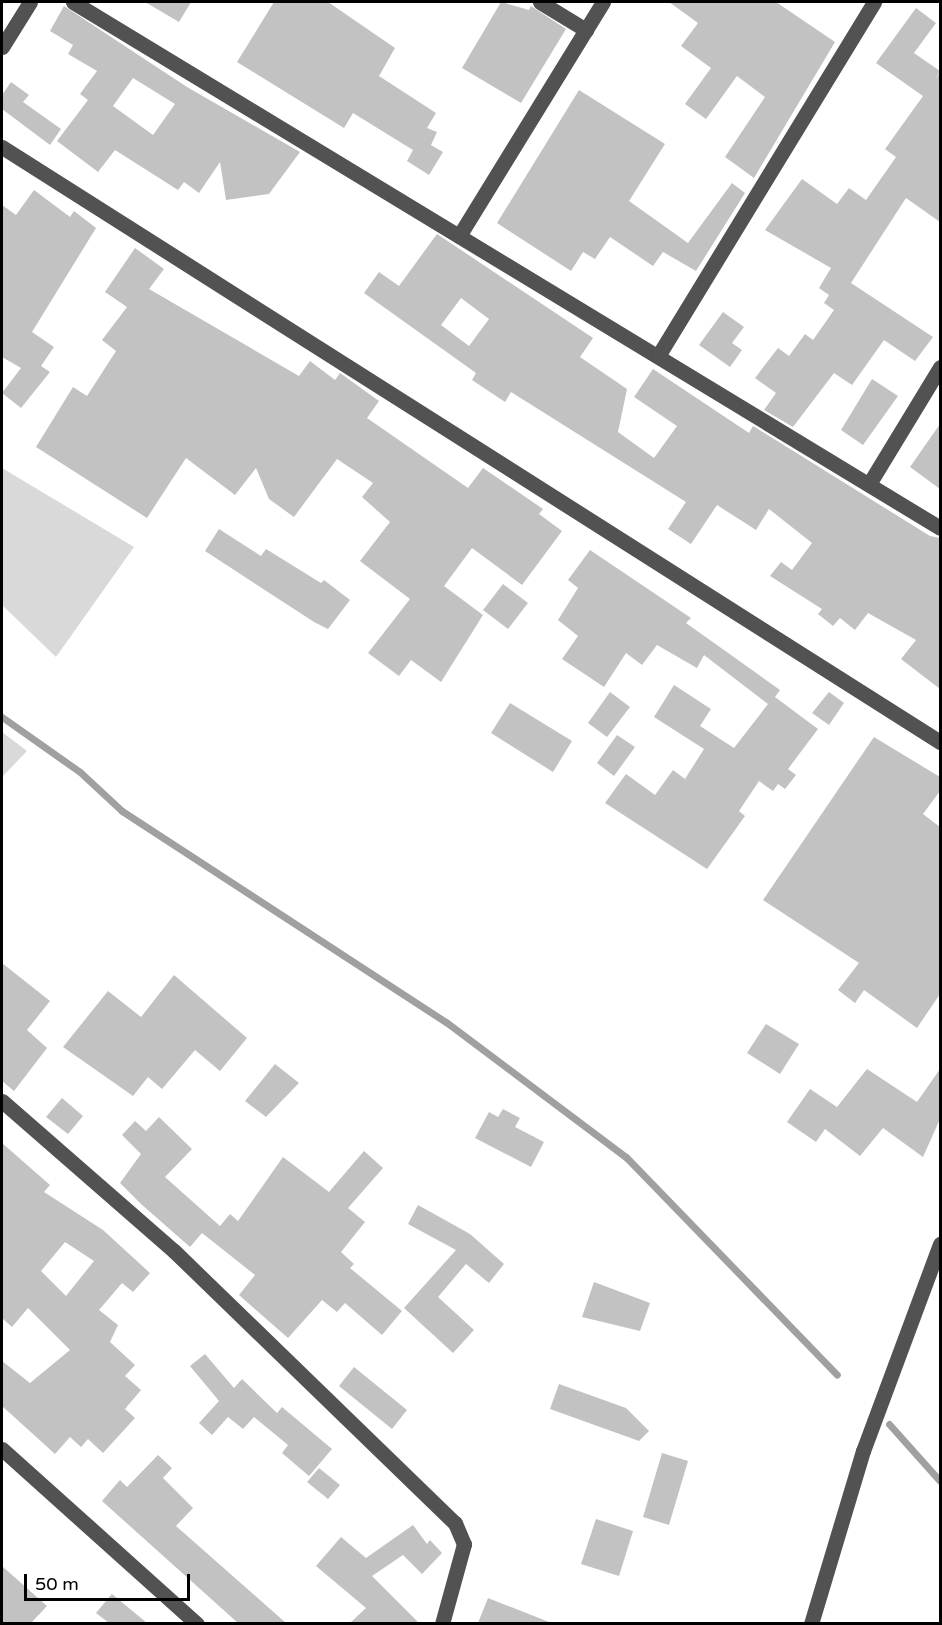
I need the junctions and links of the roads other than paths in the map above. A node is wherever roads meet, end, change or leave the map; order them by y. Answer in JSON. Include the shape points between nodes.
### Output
{"nodes":[{"id":1,"x":30,"y":2,"type":"edge"},
{"id":2,"x":73,"y":2,"type":"edge"},
{"id":3,"x":540,"y":2,"type":"edge"},
{"id":4,"x":603,"y":2,"type":"edge"},
{"id":5,"x":874,"y":2,"type":"edge"},
{"id":6,"x":586,"y":30,"type":"junction"},
{"id":7,"x":2,"y":47,"type":"edge"},
{"id":8,"x":2,"y":147,"type":"edge"},
{"id":9,"x":459,"y":236,"type":"junction"},
{"id":10,"x":658,"y":356,"type":"junction"},
{"id":11,"x":940,"y":367,"type":"edge"},
{"id":12,"x":869,"y":484,"type":"junction"},
{"id":13,"x":940,"y":528,"type":"edge"},
{"id":14,"x":940,"y":742,"type":"edge"},
{"id":15,"x":2,"y":1101,"type":"edge"},
{"id":16,"x":940,"y":1244,"type":"edge"},
{"id":17,"x":2,"y":1449,"type":"edge"},
{"id":18,"x":196,"y":1623,"type":"edge"},
{"id":19,"x":442,"y":1623,"type":"edge"},
{"id":20,"x":810,"y":1623,"type":"edge"}],
"edges":[{"from":1,"to":7,"type":"street"},
{"from":2,"to":9,"type":"street"},
{"from":3,"to":6,"type":"street"},
{"from":4,"to":6,"type":"street"},
{"from":5,"to":10,"type":"street"},
{"from":6,"to":9,"type":"street"},
{"from":8,"to":14,"type":"street"},
{"from":9,"to":10,"type":"street"},
{"from":10,"to":12,"type":"street"},
{"from":11,"to":12,"type":"street"},
{"from":12,"to":13,"type":"street"},
{"from":15,"to":19,"type":"street","via":[[174,1251],[454,1523],[464,1544]]},
{"from":16,"to":20,"type":"street","via":[[863,1451]]},
{"from":17,"to":18,"type":"street"}]}
